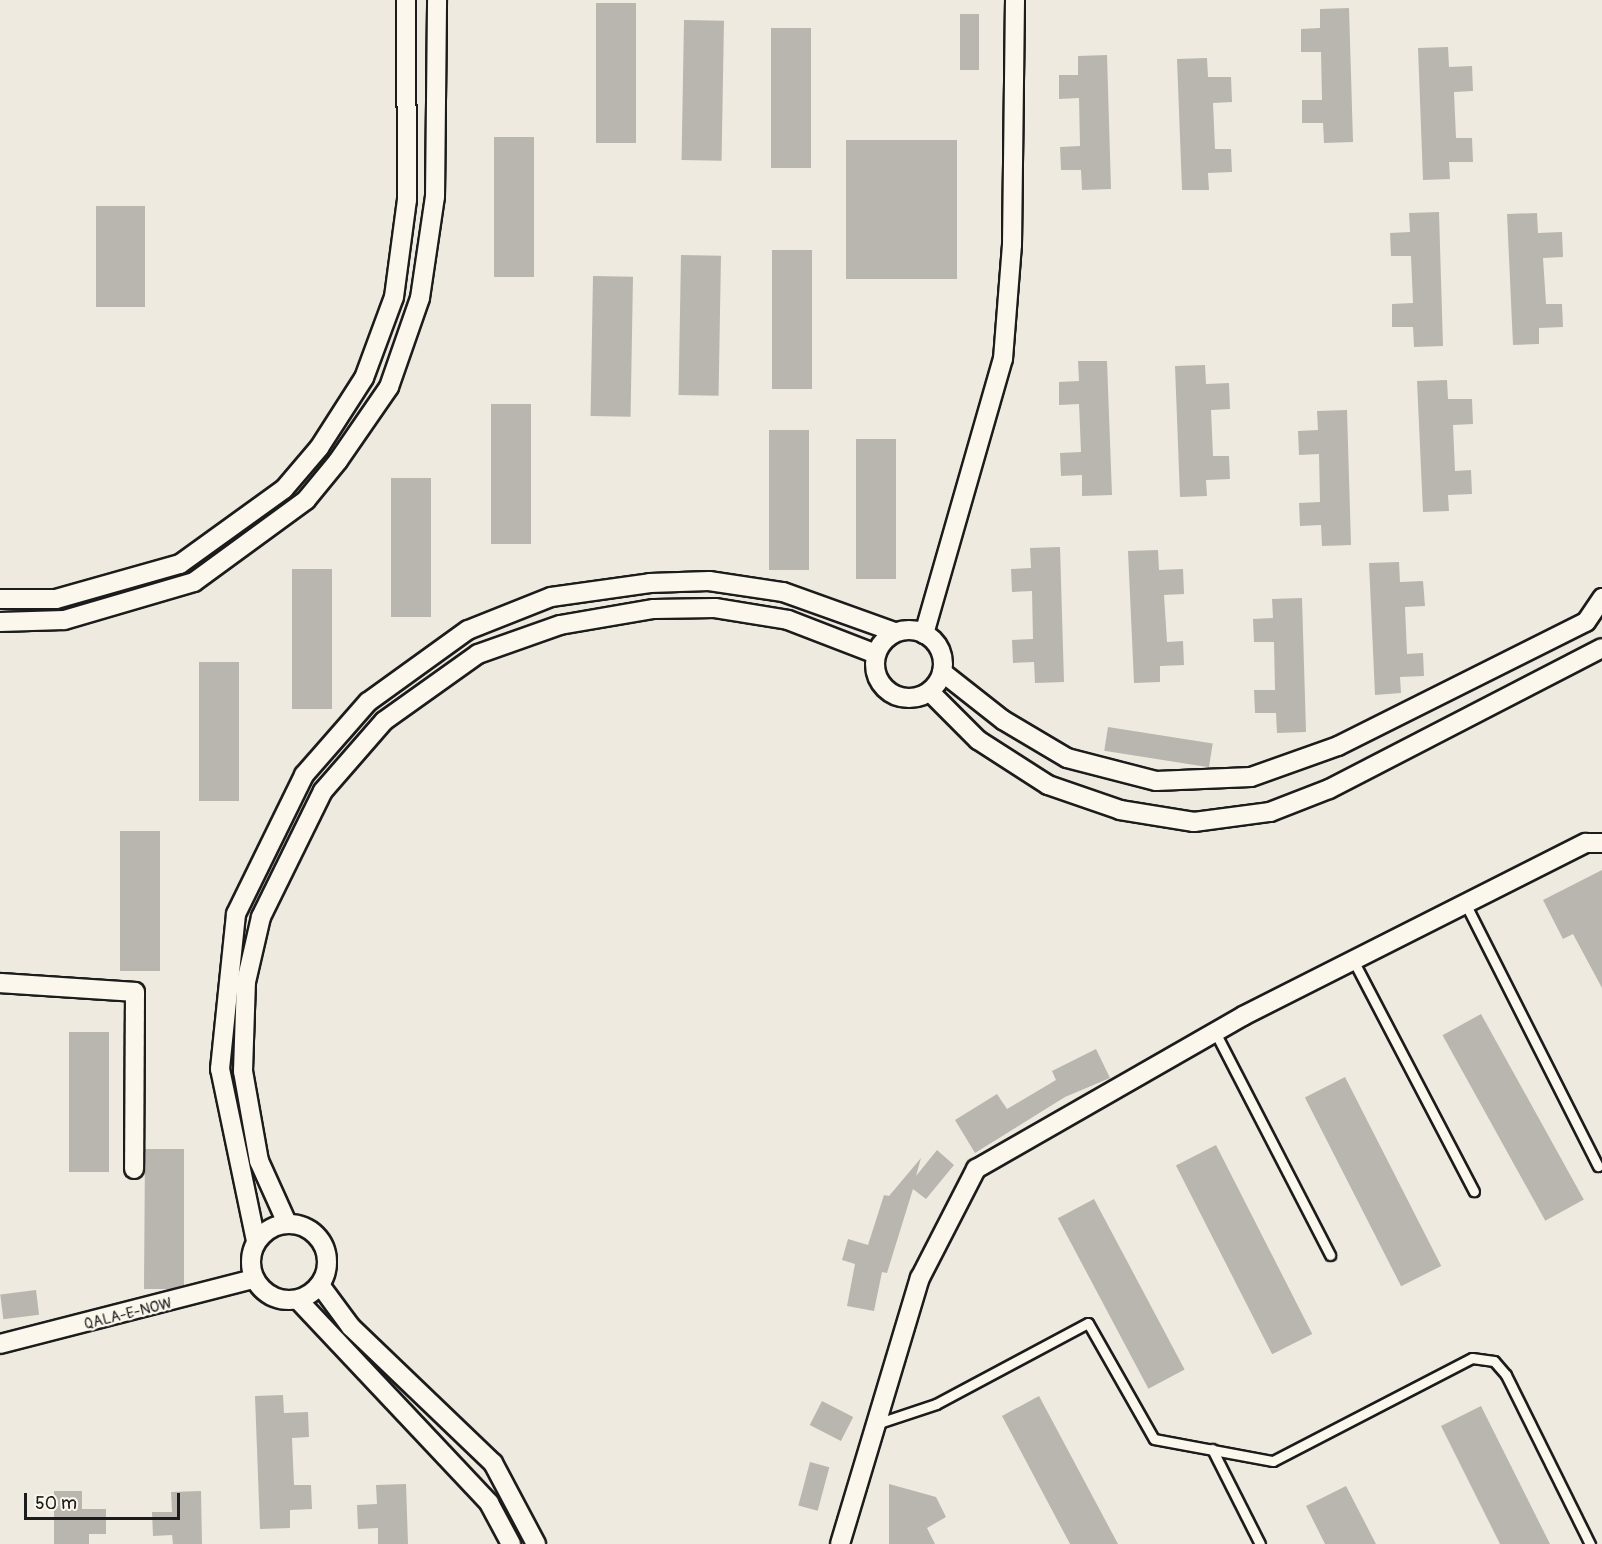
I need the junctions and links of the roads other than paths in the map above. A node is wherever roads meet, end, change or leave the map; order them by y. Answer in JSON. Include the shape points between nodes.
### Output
{"nodes":[{"id":1,"x":406,"y":0,"type":"edge"},
{"id":2,"x":437,"y":0,"type":"edge"},
{"id":3,"x":1015,"y":0,"type":"edge"},
{"id":4,"x":1602,"y":598,"type":"edge"},
{"id":5,"x":0,"y":600,"type":"edge"},
{"id":6,"x":0,"y":622,"type":"edge"},
{"id":7,"x":895,"y":632,"type":"junction"},
{"id":8,"x":924,"y":633,"type":"junction"},
{"id":9,"x":1602,"y":648,"type":"edge"},
{"id":10,"x":876,"y":654,"type":"junction"},
{"id":11,"x":942,"y":672,"type":"junction"},
{"id":12,"x":930,"y":692,"type":"junction"},
{"id":13,"x":1602,"y":843,"type":"edge"},
{"id":14,"x":1465,"y":903,"type":"junction"},
{"id":15,"x":1353,"y":960,"type":"junction"},
{"id":16,"x":0,"y":983,"type":"edge"},
{"id":17,"x":1215,"y":1032,"type":"junction"},
{"id":18,"x":1598,"y":1166,"type":"dead end"},
{"id":19,"x":134,"y":1169,"type":"dead end"},
{"id":20,"x":1474,"y":1191,"type":"dead end"},
{"id":21,"x":287,"y":1223,"type":"junction"},
{"id":22,"x":256,"y":1241,"type":"junction"},
{"id":23,"x":1330,"y":1255,"type":"dead end"},
{"id":24,"x":254,"y":1279,"type":"junction"},
{"id":25,"x":320,"y":1285,"type":"junction"},
{"id":26,"x":298,"y":1300,"type":"junction"},
{"id":27,"x":0,"y":1344,"type":"edge"},
{"id":28,"x":874,"y":1425,"type":"junction"},
{"id":29,"x":1212,"y":1449,"type":"junction"},
{"id":30,"x":511,"y":1544,"type":"edge"},
{"id":31,"x":536,"y":1544,"type":"edge"},
{"id":32,"x":840,"y":1544,"type":"edge"},
{"id":33,"x":1260,"y":1544,"type":"edge"},
{"id":34,"x":1590,"y":1544,"type":"edge"}],
"edges":[{"from":1,"to":5,"type":"street","via":[[408,200],[394,297],[364,378],[319,448],[284,489],[180,564],[56,599]]},
{"from":2,"to":6,"type":"street","via":[[435,197],[420,298],[389,387],[338,460],[306,500],[194,582],[64,620]]},
{"from":3,"to":8,"type":"street","via":[[1012,245],[1003,359]]},
{"from":4,"to":11,"type":"street","via":[[1586,622],[1338,746],[1251,777],[1156,780],[1067,758],[1003,720]]},
{"from":7,"to":8,"type":"street"},
{"from":7,"to":10,"type":"street"},
{"from":7,"to":22,"type":"street","via":[[783,592],[710,581],[650,583],[551,597],[468,630],[368,702],[304,775],[237,914],[220,1069]]},
{"from":8,"to":11,"type":"street","via":[[940,650]]},
{"from":9,"to":12,"type":"street","via":[[1329,789],[1270,812],[1194,822],[1120,810],[1048,785],[978,740]]},
{"from":10,"to":12,"type":"street","via":[[876,676],[889,693],[910,699]]},
{"from":10,"to":21,"type":"street","via":[[788,620],[715,608],[654,609],[560,625],[478,654],[384,721],[323,791],[261,917],[246,982],[245,1082],[259,1161]]},
{"from":11,"to":12,"type":"street"},
{"from":13,"to":14,"type":"street","via":[[1586,843]]},
{"from":14,"to":15,"type":"street"},
{"from":14,"to":18,"type":"lane"},
{"from":15,"to":17,"type":"street"},
{"from":15,"to":20,"type":"lane"},
{"from":16,"to":19,"type":"street","via":[[135,992]]},
{"from":17,"to":23,"type":"lane"},
{"from":17,"to":28,"type":"street","via":[[976,1168],[920,1278]]},
{"from":21,"to":22,"type":"street"},
{"from":21,"to":25,"type":"street","via":[[310,1230],[325,1249],[326,1274]]},
{"from":22,"to":24,"type":"street","via":[[250,1260]]},
{"from":24,"to":26,"type":"street","via":[[272,1297]]},
{"from":24,"to":27,"type":"street","name":"QALA-E-NOW"},
{"from":25,"to":26,"type":"street"},
{"from":25,"to":31,"type":"street","via":[[351,1327],[493,1463]]},
{"from":26,"to":30,"type":"street","via":[[489,1503]]},
{"from":28,"to":29,"type":"lane","via":[[936,1404],[1088,1323],[1154,1439]]},
{"from":28,"to":32,"type":"street"},
{"from":29,"to":33,"type":"lane"},
{"from":29,"to":34,"type":"lane","via":[[1273,1461],[1472,1358],[1494,1361],[1506,1375]]}]}
